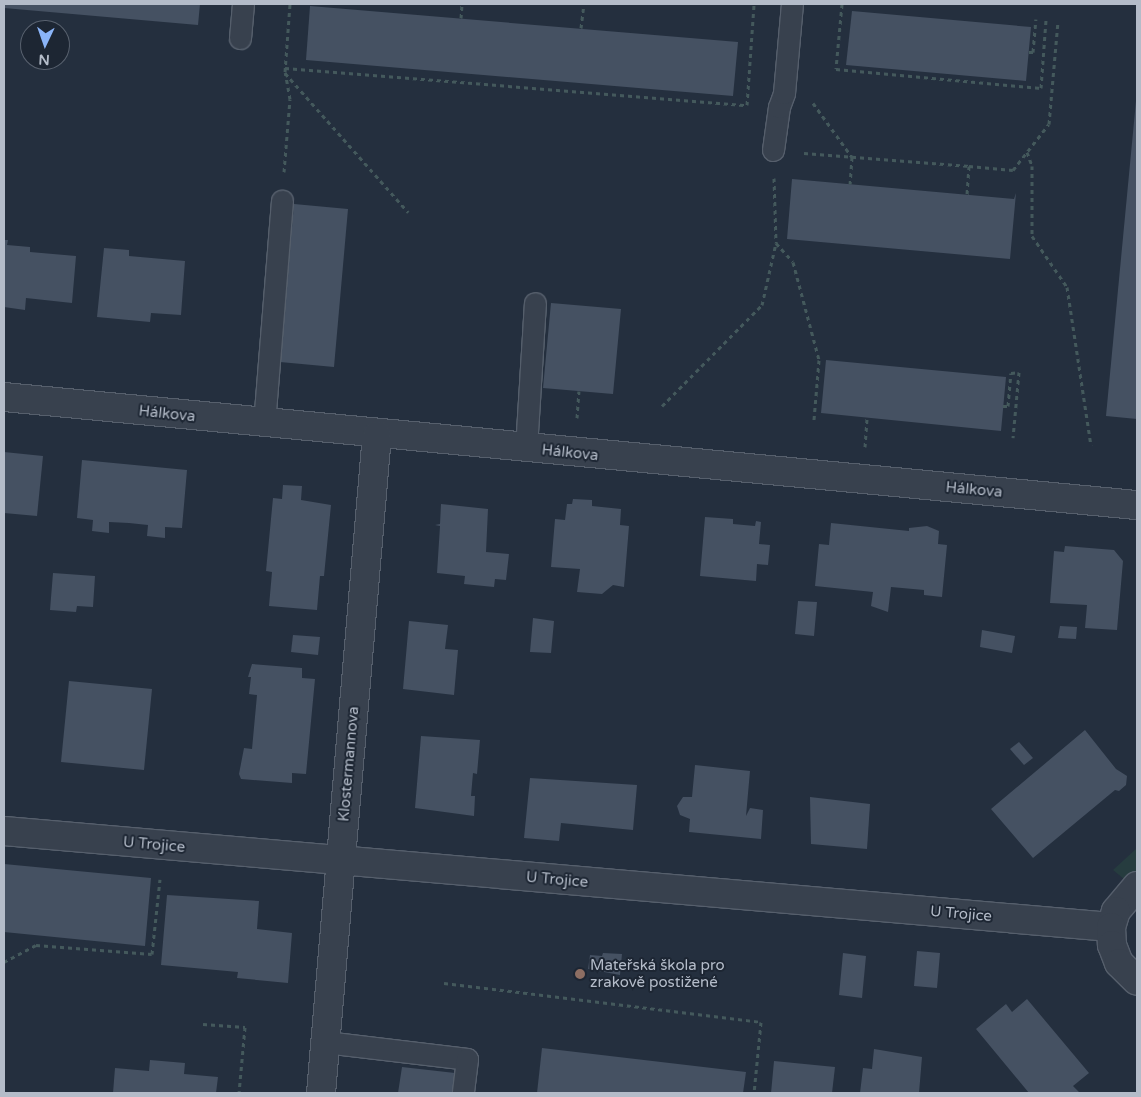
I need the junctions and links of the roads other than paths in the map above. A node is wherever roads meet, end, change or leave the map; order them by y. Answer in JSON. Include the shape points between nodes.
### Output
{"nodes":[{"id":1,"x":243,"y":4,"type":"edge"},
{"id":2,"x":792,"y":4,"type":"edge"},
{"id":3,"x":240,"y":38,"type":"dead end"},
{"id":4,"x":773,"y":150,"type":"road end"},
{"id":5,"x":282,"y":201,"type":"road end"},
{"id":6,"x":535,"y":303,"type":"dead end"},
{"id":7,"x":4,"y":397,"type":"edge"},
{"id":8,"x":264,"y":424,"type":"junction"},
{"id":9,"x":377,"y":435,"type":"junction"},
{"id":10,"x":526,"y":448,"type":"junction"},
{"id":11,"x":1137,"y":505,"type":"edge"},
{"id":12,"x":4,"y":831,"type":"edge"},
{"id":13,"x":341,"y":862,"type":"junction"},
{"id":14,"x":1137,"y":886,"type":"edge"},
{"id":15,"x":1111,"y":927,"type":"junction"},
{"id":16,"x":1137,"y":981,"type":"edge"},
{"id":17,"x":325,"y":1042,"type":"junction"},
{"id":18,"x":321,"y":1093,"type":"edge"},
{"id":19,"x":463,"y":1093,"type":"edge"}],
"edges":[{"from":1,"to":3,"type":"lane"},
{"from":2,"to":4,"type":"lane"},
{"from":5,"to":8,"type":"lane"},
{"from":6,"to":10,"type":"lane"},
{"from":7,"to":8,"type":"street","name":"Hálkova"},
{"from":8,"to":9,"type":"street","name":"Hálkova"},
{"from":9,"to":10,"type":"street","name":"Hálkova"},
{"from":9,"to":13,"type":"street","name":"Klostermannova"},
{"from":10,"to":11,"type":"street","name":"Hálkova"},
{"from":12,"to":13,"type":"street","name":"U Trojice"},
{"from":13,"to":15,"type":"street","name":"U Trojice"},
{"from":13,"to":17,"type":"street","name":"Klostermannova"},
{"from":14,"to":15,"type":"street","via":[[1116,911]]},
{"from":15,"to":16,"type":"street","via":[[1112,946],[1119,963]]},
{"from":17,"to":18,"type":"street","name":"Klostermannova"},
{"from":17,"to":19,"type":"lane","via":[[467,1059]]}]}
